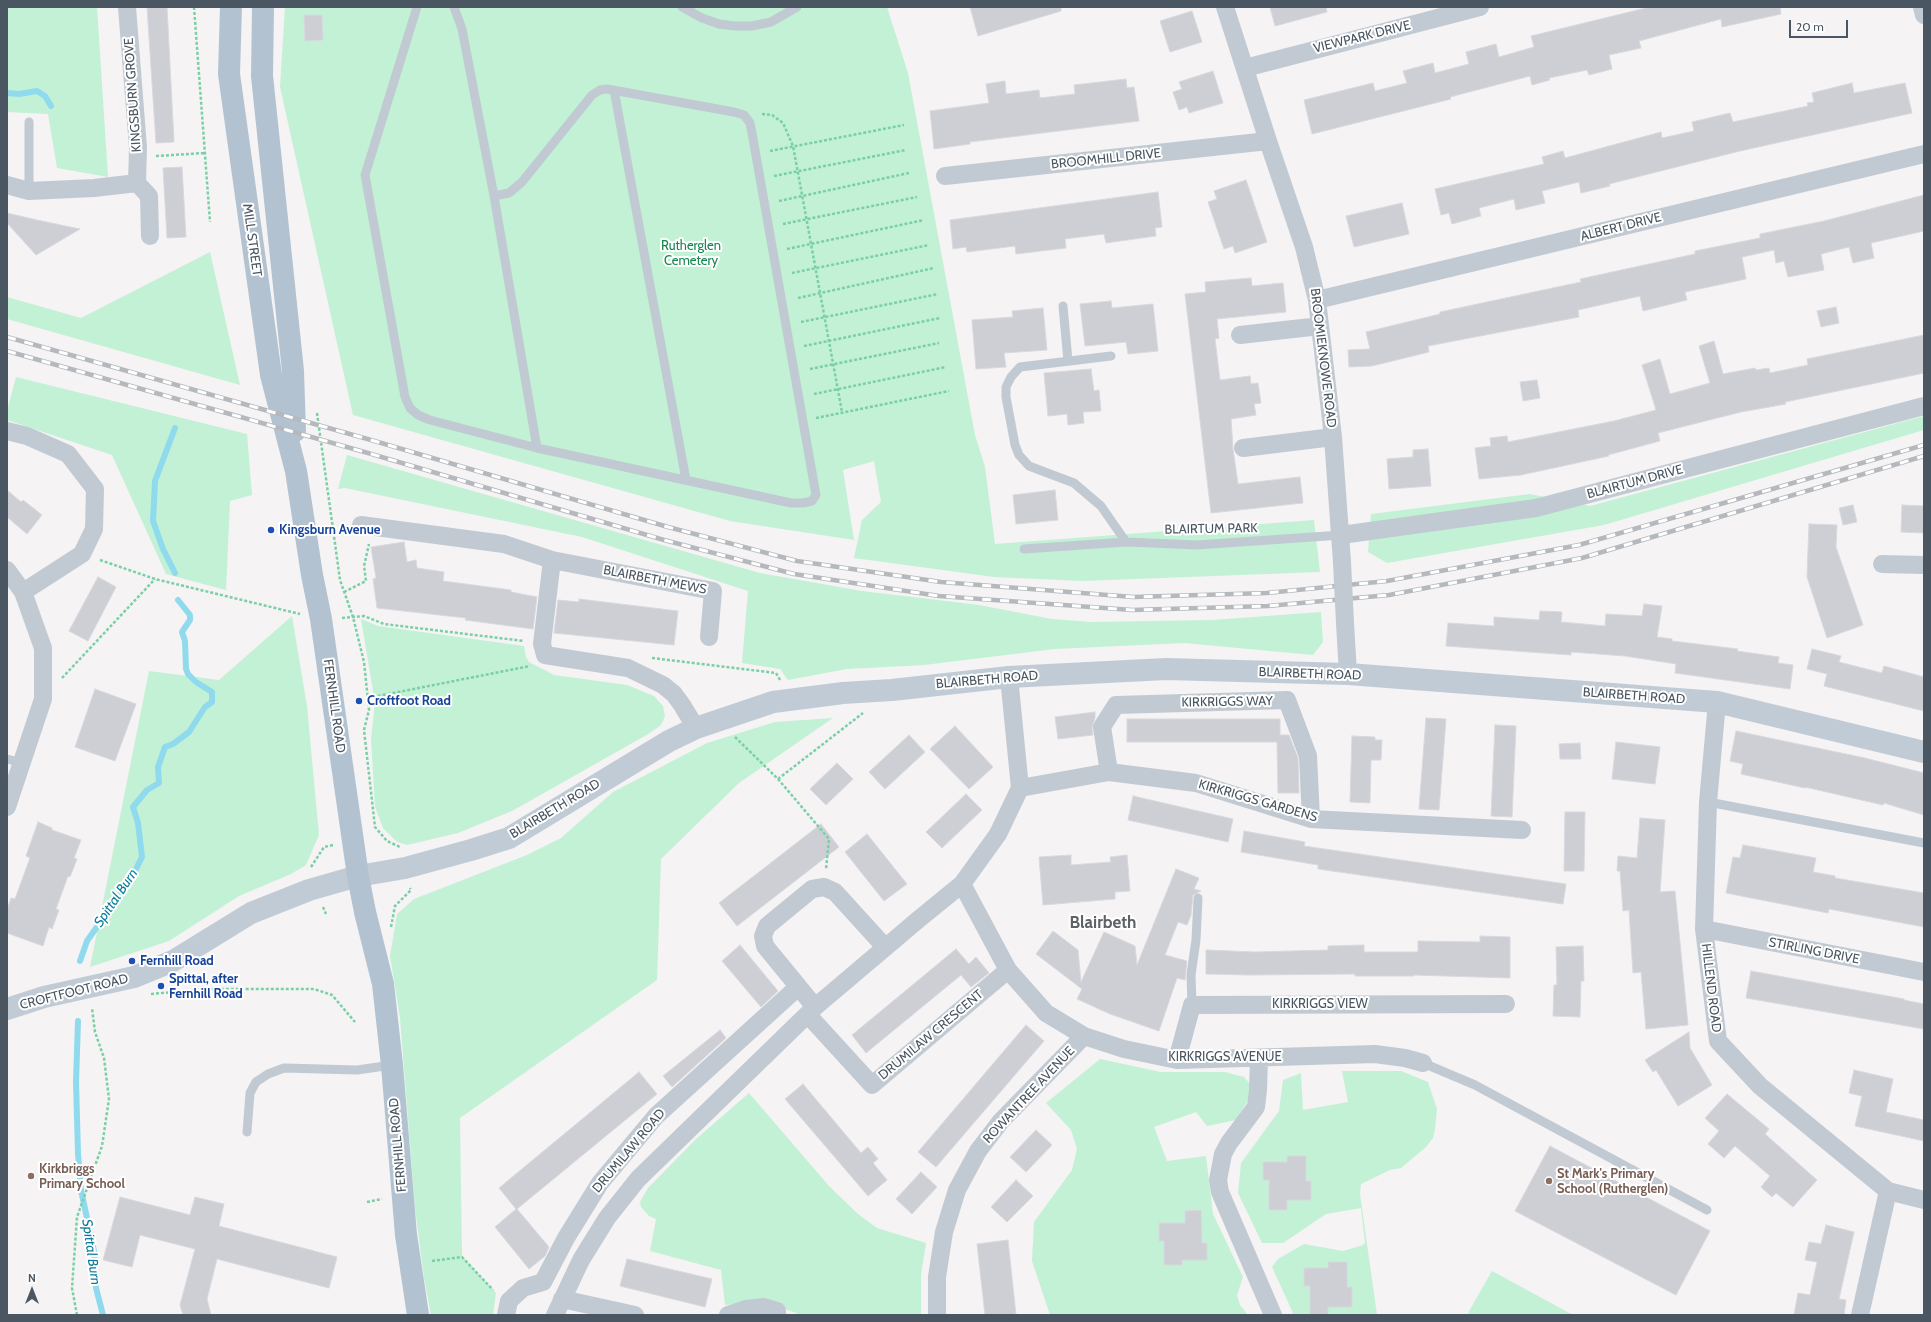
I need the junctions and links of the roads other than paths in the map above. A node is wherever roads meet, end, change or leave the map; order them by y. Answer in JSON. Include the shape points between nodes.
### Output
{"nodes":[{"id":1,"x":127,"y":7,"type":"edge"},
{"id":2,"x":231,"y":7,"type":"edge"},
{"id":3,"x":263,"y":7,"type":"edge"},
{"id":4,"x":417,"y":7,"type":"edge"},
{"id":5,"x":454,"y":7,"type":"edge"},
{"id":6,"x":682,"y":7,"type":"edge"},
{"id":7,"x":797,"y":7,"type":"edge"},
{"id":8,"x":1225,"y":7,"type":"edge"},
{"id":9,"x":1480,"y":7,"type":"edge"},
{"id":10,"x":1922,"y":7,"type":"edge"},
{"id":11,"x":1924,"y":15,"type":"edge"},
{"id":12,"x":1245,"y":68,"type":"junction"},
{"id":13,"x":614,"y":90,"type":"junction"},
{"id":14,"x":29,"y":122,"type":"dead end"},
{"id":15,"x":1268,"y":141,"type":"junction"},
{"id":16,"x":1924,"y":154,"type":"edge"},
{"id":17,"x":945,"y":176,"type":"dead end"},
{"id":18,"x":137,"y":182,"type":"junction"},
{"id":19,"x":7,"y":185,"type":"edge"},
{"id":20,"x":29,"y":191,"type":"junction"},
{"id":21,"x":494,"y":196,"type":"junction"},
{"id":22,"x":150,"y":236,"type":"dead end"},
{"id":23,"x":1317,"y":300,"type":"junction"},
{"id":24,"x":1063,"y":306,"type":"dead end"},
{"id":25,"x":1320,"y":326,"type":"junction"},
{"id":26,"x":1240,"y":335,"type":"dead end"},
{"id":27,"x":1110,"y":356,"type":"dead end"},
{"id":28,"x":1068,"y":361,"type":"junction"},
{"id":29,"x":1924,"y":406,"type":"edge"},
{"id":30,"x":7,"y":431,"type":"edge"},
{"id":31,"x":1333,"y":437,"type":"junction"},
{"id":32,"x":538,"y":448,"type":"junction"},
{"id":33,"x":1243,"y":448,"type":"dead end"},
{"id":34,"x":296,"y":471,"type":"junction"},
{"id":35,"x":686,"y":480,"type":"junction"},
{"id":36,"x":367,"y":525,"type":"road end"},
{"id":37,"x":1341,"y":535,"type":"junction"},
{"id":38,"x":1126,"y":542,"type":"junction"},
{"id":39,"x":1024,"y":548,"type":"dead end"},
{"id":40,"x":552,"y":560,"type":"junction"},
{"id":41,"x":1882,"y":564,"type":"dead end"},
{"id":42,"x":1924,"y":565,"type":"edge"},
{"id":43,"x":7,"y":570,"type":"edge"},
{"id":44,"x":23,"y":592,"type":"junction"},
{"id":45,"x":321,"y":619,"type":"joint"},
{"id":46,"x":709,"y":637,"type":"dead end"},
{"id":47,"x":1348,"y":674,"type":"junction"},
{"id":48,"x":1009,"y":677,"type":"junction"},
{"id":49,"x":1717,"y":702,"type":"junction"},
{"id":50,"x":696,"y":728,"type":"junction"},
{"id":51,"x":1924,"y":752,"type":"edge"},
{"id":52,"x":14,"y":761,"type":"edge"},
{"id":53,"x":1109,"y":772,"type":"junction"},
{"id":54,"x":1020,"y":788,"type":"junction"},
{"id":55,"x":1708,"y":802,"type":"junction"},
{"id":56,"x":7,"y":807,"type":"edge"},
{"id":57,"x":1311,"y":819,"type":"junction"},
{"id":58,"x":1522,"y":830,"type":"dead end"},
{"id":59,"x":1924,"y":843,"type":"edge"},
{"id":60,"x":358,"y":876,"type":"junction"},
{"id":61,"x":962,"y":884,"type":"junction"},
{"id":62,"x":1198,"y":898,"type":"dead end"},
{"id":63,"x":1704,"y":929,"type":"junction"},
{"id":64,"x":885,"y":947,"type":"junction"},
{"id":65,"x":1008,"y":970,"type":"junction"},
{"id":66,"x":1924,"y":972,"type":"edge"},
{"id":67,"x":798,"y":987,"type":"junction"},
{"id":68,"x":1506,"y":1004,"type":"dead end"},
{"id":69,"x":1192,"y":1005,"type":"junction"},
{"id":70,"x":7,"y":1009,"type":"edge"},
{"id":71,"x":812,"y":1011,"type":"junction"},
{"id":72,"x":1084,"y":1036,"type":"junction"},
{"id":73,"x":1259,"y":1058,"type":"junction"},
{"id":74,"x":1177,"y":1060,"type":"junction"},
{"id":75,"x":1423,"y":1063,"type":"joint"},
{"id":76,"x":392,"y":1066,"type":"junction"},
{"id":77,"x":247,"y":1132,"type":"dead end"},
{"id":78,"x":1888,"y":1191,"type":"junction"},
{"id":79,"x":1924,"y":1200,"type":"edge"},
{"id":80,"x":1707,"y":1210,"type":"dead end"},
{"id":81,"x":559,"y":1307,"type":"edge"},
{"id":82,"x":507,"y":1308,"type":"edge"},
{"id":83,"x":587,"y":1310,"type":"edge"},
{"id":84,"x":418,"y":1315,"type":"edge"},
{"id":85,"x":635,"y":1315,"type":"edge"},
{"id":86,"x":728,"y":1315,"type":"edge"},
{"id":87,"x":777,"y":1315,"type":"edge"},
{"id":88,"x":937,"y":1315,"type":"edge"},
{"id":89,"x":1273,"y":1315,"type":"edge"},
{"id":90,"x":1860,"y":1315,"type":"edge"}],
"edges":[{"from":1,"to":18,"type":"street","name":"KINGSBURN GROVE","via":[[138,157]]},
{"from":2,"to":34,"type":"main road","name":"MILL STREET","via":[[229,74],[271,375]]},
{"from":3,"to":34,"type":"main road","name":"MILL STREET","via":[[262,76],[293,371]]},
{"from":4,"to":32,"type":"lane","via":[[365,175],[405,397],[410,408],[430,420]]},
{"from":5,"to":21,"type":"lane","via":[[462,29]]},
{"from":6,"to":7,"type":"lane","via":[[702,18],[735,26],[771,22]]},
{"from":8,"to":12,"type":"street","name":"BROOMIEKNOWE ROAD"},
{"from":9,"to":12,"type":"street","name":"VIEWPARK DRIVE"},
{"from":10,"to":11,"type":"street"},
{"from":12,"to":15,"type":"street","name":"BROOMIEKNOWE ROAD"},
{"from":13,"to":21,"type":"lane","via":[[600,90],[592,95],[522,182],[509,193]]},
{"from":13,"to":35,"type":"lane"},
{"from":13,"to":35,"type":"lane","via":[[734,112],[744,116],[750,123],[816,495],[812,500],[803,503],[791,502]]},
{"from":14,"to":20,"type":"lane"},
{"from":15,"to":17,"type":"street","name":"BROOMHILL DRIVE"},
{"from":15,"to":23,"type":"street","name":"BROOMIEKNOWE ROAD","via":[[1304,247]]},
{"from":16,"to":23,"type":"street","name":"ALBERT DRIVE"},
{"from":18,"to":20,"type":"street","via":[[94,188]]},
{"from":18,"to":22,"type":"street","via":[[149,196]]},
{"from":19,"to":20,"type":"street"},
{"from":21,"to":32,"type":"lane"},
{"from":23,"to":25,"type":"street","name":"BROOMIEKNOWE ROAD"},
{"from":24,"to":28,"type":"lane"},
{"from":25,"to":26,"type":"street"},
{"from":25,"to":31,"type":"street","name":"BROOMIEKNOWE ROAD"},
{"from":27,"to":28,"type":"lane"},
{"from":28,"to":38,"type":"lane","via":[[1020,367],[1010,377],[1006,397],[1015,445],[1019,455],[1029,466],[1074,483],[1101,506]]},
{"from":29,"to":37,"type":"street","name":"BLAIRTUM DRIVE","via":[[1536,508]]},
{"from":30,"to":44,"type":"street","via":[[27,436],[68,454],[95,489],[94,529],[82,554]]},
{"from":31,"to":33,"type":"street"},
{"from":31,"to":37,"type":"street","name":"BROOMIEKNOWE ROAD"},
{"from":32,"to":35,"type":"lane"},
{"from":34,"to":45,"type":"main road","name":"MILL STREET"},
{"from":36,"to":40,"type":"street","name":"BLAIRBETH MEWS","via":[[504,544]]},
{"from":37,"to":38,"type":"lane","name":"BLAIRTUM PARK","via":[[1197,545]]},
{"from":37,"to":47,"type":"street","name":"BROOMIEKNOWE ROAD","bridge":true},
{"from":38,"to":39,"type":"lane","name":"BLAIRTUM PARK"},
{"from":40,"to":46,"type":"street","name":"BLAIRBETH MEWS","via":[[713,591]]},
{"from":40,"to":50,"type":"street","via":[[543,649],[628,668],[663,685],[674,694]]},
{"from":41,"to":42,"type":"street"},
{"from":43,"to":44,"type":"street"},
{"from":44,"to":52,"type":"street","via":[[44,648],[43,699]]},
{"from":45,"to":60,"type":"main road","name":"FERNHILL ROAD"},
{"from":47,"to":48,"type":"main road","name":"BLAIRBETH ROAD","via":[[1166,669]]},
{"from":47,"to":49,"type":"main road","name":"BLAIRBETH ROAD"},
{"from":48,"to":50,"type":"main road","name":"BLAIRBETH ROAD","via":[[773,702]]},
{"from":48,"to":54,"type":"street"},
{"from":49,"to":51,"type":"main road","name":"BLAIRBETH ROAD"},
{"from":49,"to":55,"type":"street","name":"HILLEND ROAD"},
{"from":50,"to":60,"type":"main road","name":"BLAIRBETH ROAD","via":[[663,744],[509,838],[405,868]]},
{"from":52,"to":56,"type":"street"},
{"from":53,"to":54,"type":"street","name":"KIRKRIGGS GARDENS"},
{"from":53,"to":57,"type":"street","name":"KIRKRIGGS GARDENS","via":[[1196,783]]},
{"from":53,"to":57,"type":"street","name":"KIRKRIGGS WAY","via":[[1102,727],[1116,705],[1287,700],[1308,756]]},
{"from":54,"to":61,"type":"street","name":"DRUMILAW ROAD","via":[[998,834]]},
{"from":55,"to":59,"type":"lane"},
{"from":55,"to":63,"type":"street","name":"HILLEND ROAD"},
{"from":57,"to":58,"type":"street","name":"KIRKRIGGS GARDENS"},
{"from":60,"to":70,"type":"main road","name":"CROFTFOOT ROAD","via":[[309,890],[251,913],[173,961],[134,977],[44,997]]},
{"from":60,"to":76,"type":"main road","name":"FERNHILL ROAD","via":[[383,984]]},
{"from":61,"to":64,"type":"street","name":"DRUMILAW ROAD"},
{"from":61,"to":65,"type":"street","name":"KIRKRIGGS AVENUE"},
{"from":62,"to":69,"type":"lane","via":[[1196,940],[1190,975]]},
{"from":63,"to":66,"type":"street","name":"STIRLING DRIVE"},
{"from":63,"to":78,"type":"street","name":"HILLEND ROAD","via":[[1718,1040],[1760,1086]]},
{"from":64,"to":67,"type":"street","via":[[835,892],[824,887],[812,889],[767,926],[763,936],[765,946]]},
{"from":64,"to":71,"type":"street","name":"DRUMILAW ROAD"},
{"from":65,"to":71,"type":"street","name":"DRUMILAW CRESCENT","via":[[872,1085]]},
{"from":65,"to":72,"type":"street","name":"KIRKRIGGS AVENUE","via":[[1046,1013]]},
{"from":67,"to":71,"type":"street"},
{"from":67,"to":82,"type":"street","name":"DRUMILAW ROAD","via":[[656,1116],[600,1183],[566,1238],[543,1282],[523,1288]]},
{"from":68,"to":69,"type":"street","name":"KIRKRIGGS VIEW"},
{"from":69,"to":74,"type":"street"},
{"from":71,"to":81,"type":"street","name":"DRUMILAW ROAD","via":[[638,1179],[607,1218],[581,1260]]},
{"from":72,"to":74,"type":"street","name":"KIRKRIGGS AVENUE","via":[[1124,1049]]},
{"from":72,"to":88,"type":"street","name":"ROWANTREE AVENUE","via":[[1002,1121],[978,1151],[957,1190],[944,1232],[937,1277]]},
{"from":73,"to":74,"type":"street","name":"KIRKRIGGS AVENUE"},
{"from":73,"to":75,"type":"street","name":"KIRKRIGGS AVENUE","via":[[1375,1054]]},
{"from":73,"to":89,"type":"street","via":[[1256,1107],[1223,1154],[1218,1180],[1220,1192]]},
{"from":75,"to":80,"type":"lane","via":[[1476,1085]]},
{"from":76,"to":77,"type":"lane","via":[[358,1070],[284,1068],[268,1074],[256,1082],[250,1093]]},
{"from":76,"to":84,"type":"main road","name":"FERNHILL ROAD","via":[[406,1235]]},
{"from":78,"to":79,"type":"street"},
{"from":78,"to":90,"type":"street"},
{"from":81,"to":83,"type":"street"},
{"from":83,"to":85,"type":"street"},
{"from":86,"to":87,"type":"street","via":[[764,1306],[776,1311]]}]}
